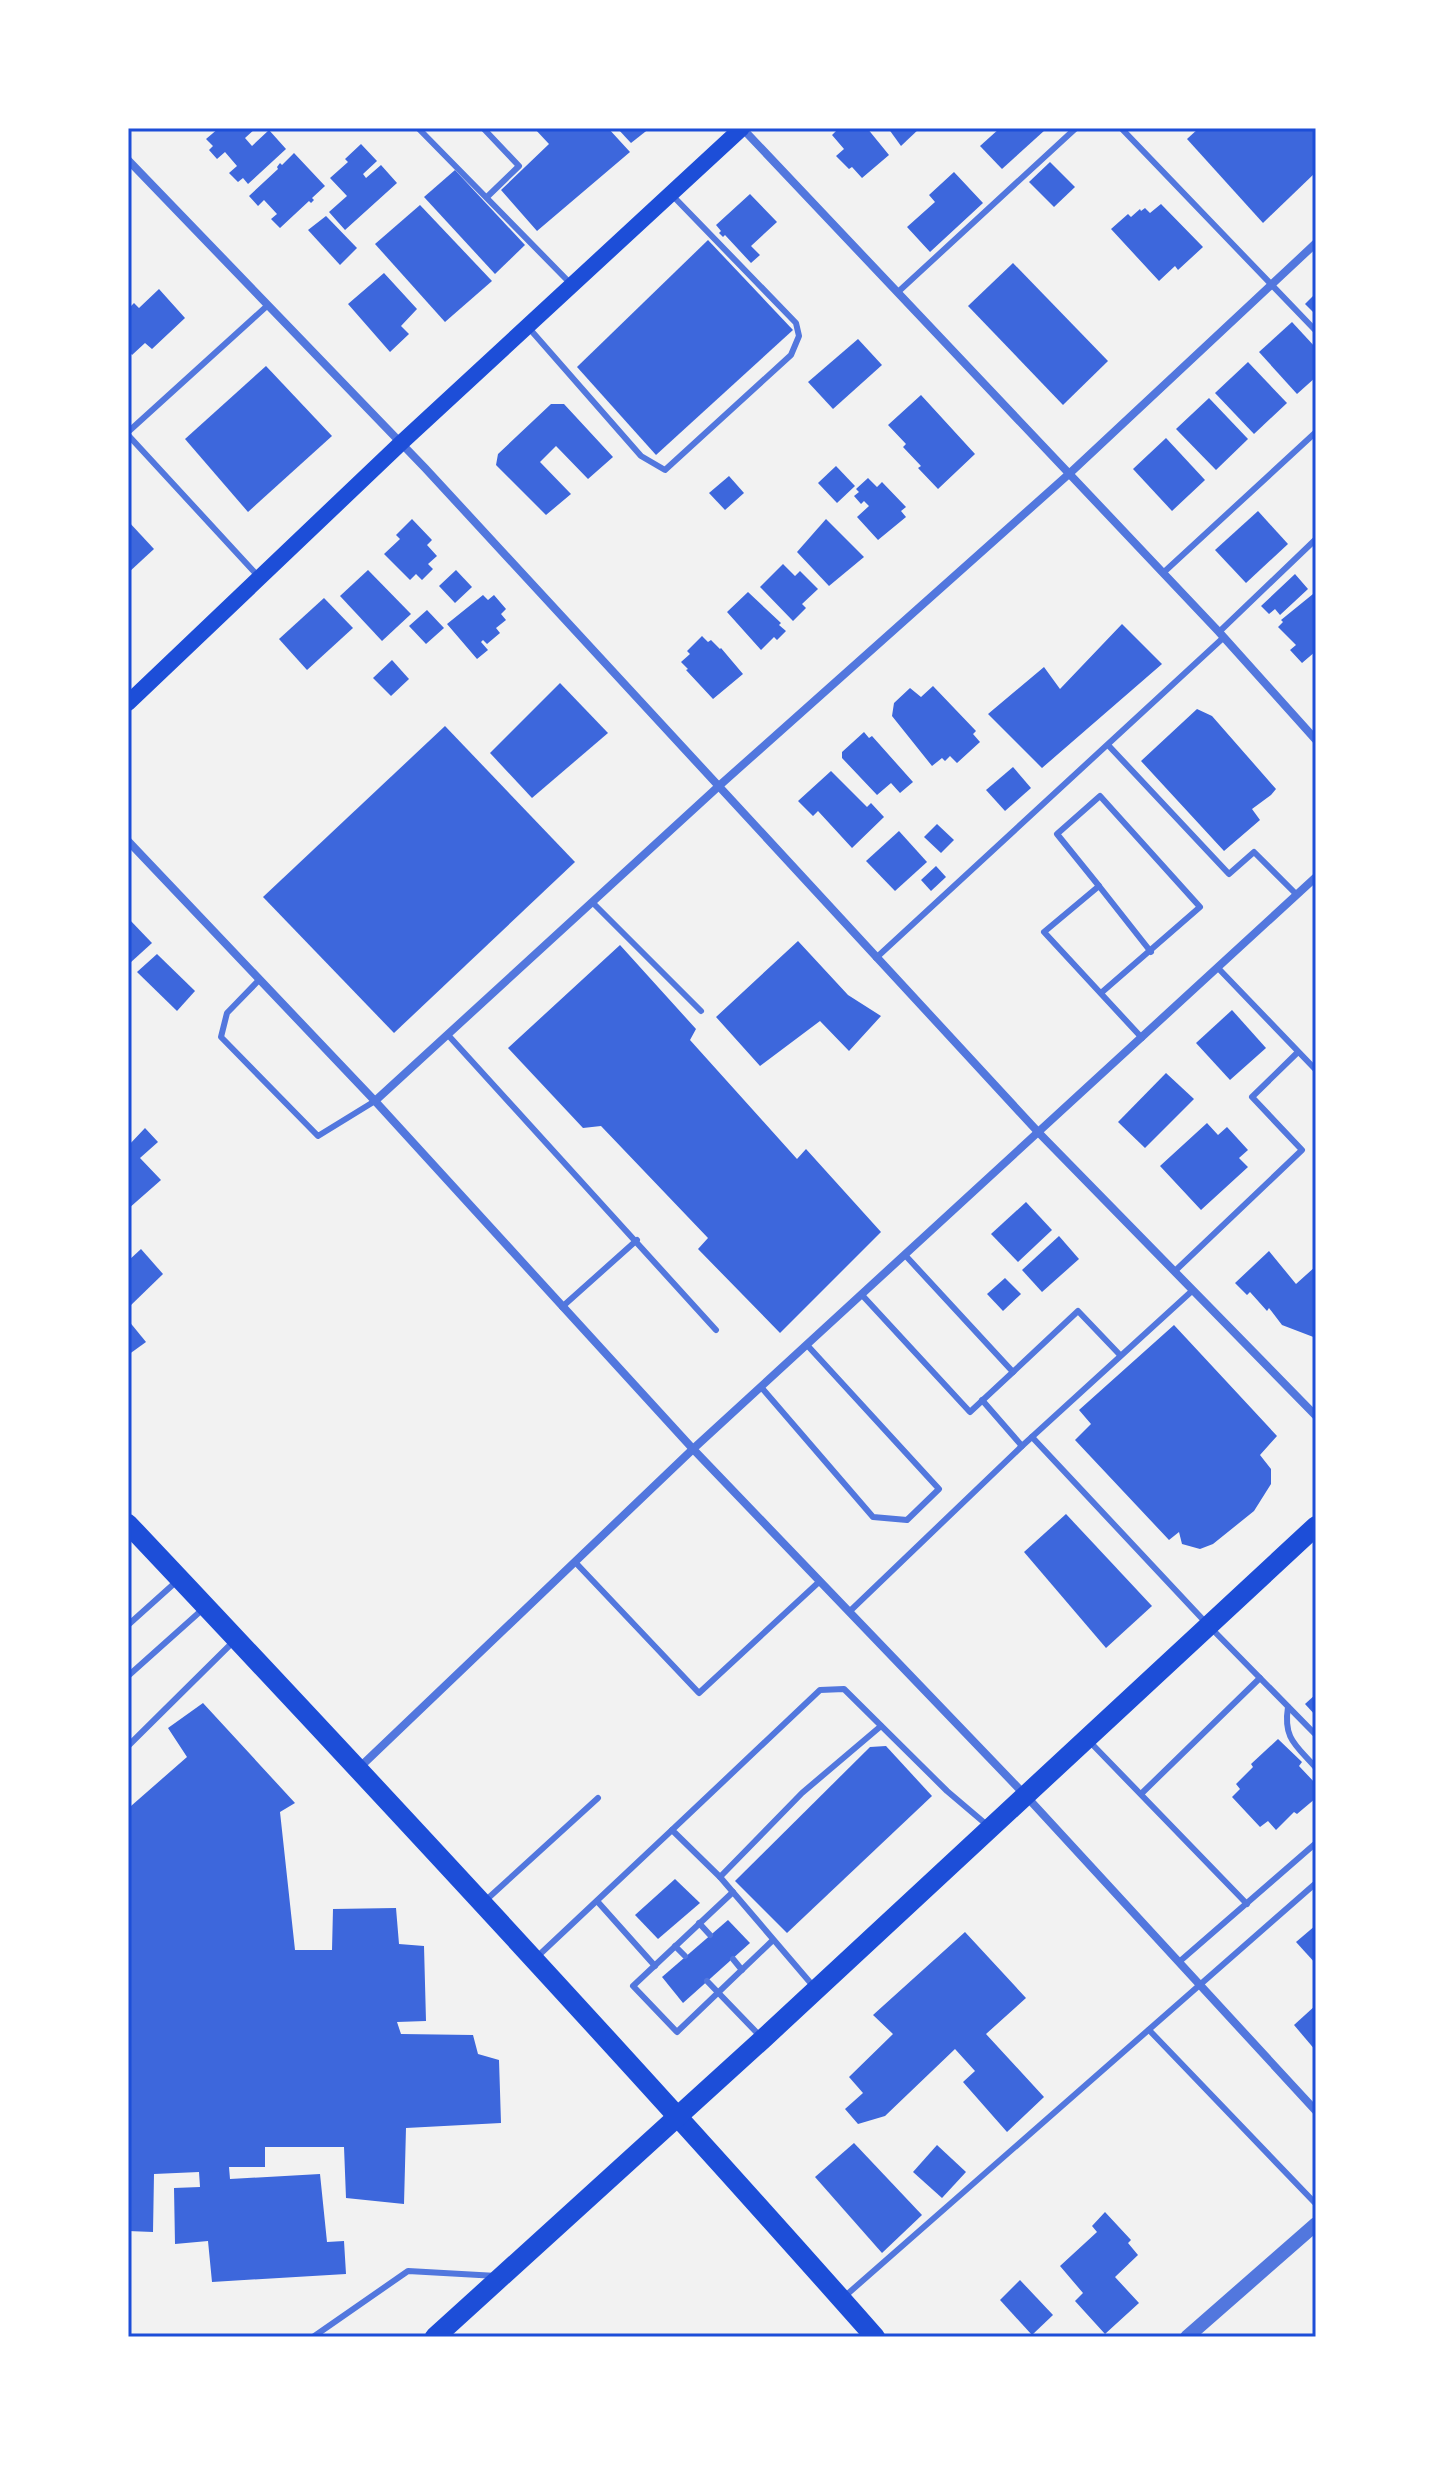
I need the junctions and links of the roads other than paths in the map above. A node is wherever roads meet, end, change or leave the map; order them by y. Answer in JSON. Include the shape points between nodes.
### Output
{"nodes":[{"id":1,"x":418,"y":128,"type":"edge"},
{"id":2,"x":483,"y":128,"type":"edge"},
{"id":3,"x":742,"y":128,"type":"edge"},
{"id":4,"x":1076,"y":128,"type":"edge"},
{"id":5,"x":1121,"y":128,"type":"edge"},
{"id":6,"x":128,"y":160,"type":"edge"},
{"id":7,"x":671,"y":194,"type":"junction"},
{"id":8,"x":487,"y":197,"type":"junction"},
{"id":9,"x":1316,"y":243,"type":"edge"},
{"id":10,"x":572,"y":285,"type":"junction"},
{"id":11,"x":1271,"y":285,"type":"junction"},
{"id":12,"x":898,"y":292,"type":"junction"},
{"id":13,"x":268,"y":305,"type":"junction"},
{"id":14,"x":528,"y":327,"type":"junction"},
{"id":15,"x":1316,"y":331,"type":"edge"},
{"id":16,"x":1316,"y":432,"type":"edge"},
{"id":17,"x":128,"y":434,"type":"edge"},
{"id":18,"x":401,"y":443,"type":"junction"},
{"id":19,"x":1070,"y":473,"type":"junction"},
{"id":20,"x":1316,"y":539,"type":"edge"},
{"id":21,"x":1163,"y":573,"type":"junction"},
{"id":22,"x":260,"y":578,"type":"junction"},
{"id":23,"x":1221,"y":635,"type":"junction"},
{"id":24,"x":128,"y":703,"type":"edge"},
{"id":25,"x":1316,"y":740,"type":"edge"},
{"id":26,"x":1108,"y":745,"type":"junction"},
{"id":27,"x":720,"y":785,"type":"junction"},
{"id":28,"x":128,"y":841,"type":"edge"},
{"id":29,"x":1316,"y":877,"type":"edge"},
{"id":30,"x":1099,"y":886,"type":"junction"},
{"id":31,"x":1297,"y":895,"type":"junction"},
{"id":32,"x":592,"y":902,"type":"junction"},
{"id":33,"x":1151,"y":952,"type":"junction"},
{"id":34,"x":876,"y":959,"type":"junction"},
{"id":35,"x":1218,"y":968,"type":"junction"},
{"id":36,"x":259,"y":980,"type":"junction"},
{"id":37,"x":1101,"y":993,"type":"junction"},
{"id":38,"x":701,"y":1011,"type":"dead end"},
{"id":39,"x":448,"y":1035,"type":"junction"},
{"id":40,"x":1142,"y":1038,"type":"junction"},
{"id":41,"x":1298,"y":1052,"type":"junction"},
{"id":42,"x":1316,"y":1070,"type":"edge"},
{"id":43,"x":375,"y":1101,"type":"junction"},
{"id":44,"x":1039,"y":1133,"type":"junction"},
{"id":45,"x":637,"y":1240,"type":"junction"},
{"id":46,"x":905,"y":1255,"type":"junction"},
{"id":47,"x":1175,"y":1271,"type":"junction"},
{"id":48,"x":1193,"y":1290,"type":"junction"},
{"id":49,"x":862,"y":1295,"type":"junction"},
{"id":50,"x":562,"y":1307,"type":"junction"},
{"id":51,"x":716,"y":1330,"type":"dead end"},
{"id":52,"x":807,"y":1345,"type":"junction"},
{"id":53,"x":1120,"y":1355,"type":"junction"},
{"id":54,"x":1013,"y":1372,"type":"junction"},
{"id":55,"x":761,"y":1387,"type":"junction"},
{"id":56,"x":982,"y":1400,"type":"junction"},
{"id":57,"x":1316,"y":1416,"type":"edge"},
{"id":58,"x":1032,"y":1437,"type":"junction"},
{"id":59,"x":1022,"y":1446,"type":"junction"},
{"id":60,"x":693,"y":1449,"type":"junction"},
{"id":61,"x":128,"y":1524,"type":"edge"},
{"id":62,"x":1316,"y":1526,"type":"edge"},
{"id":63,"x":575,"y":1562,"type":"junction"},
{"id":64,"x":179,"y":1579,"type":"junction"},
{"id":65,"x":820,"y":1581,"type":"junction"},
{"id":66,"x":205,"y":1606,"type":"junction"},
{"id":67,"x":849,"y":1612,"type":"junction"},
{"id":68,"x":128,"y":1625,"type":"edge"},
{"id":69,"x":1209,"y":1626,"type":"junction"},
{"id":70,"x":236,"y":1639,"type":"junction"},
{"id":71,"x":128,"y":1676,"type":"edge"},
{"id":72,"x":1260,"y":1678,"type":"junction"},
{"id":73,"x":1288,"y":1707,"type":"junction"},
{"id":74,"x":881,"y":1726,"type":"junction"},
{"id":75,"x":1316,"y":1735,"type":"edge"},
{"id":76,"x":1088,"y":1739,"type":"junction"},
{"id":77,"x":128,"y":1746,"type":"edge"},
{"id":78,"x":1316,"y":1768,"type":"edge"},
{"id":79,"x":358,"y":1769,"type":"junction"},
{"id":80,"x":1141,"y":1794,"type":"junction"},
{"id":81,"x":1026,"y":1796,"type":"junction"},
{"id":82,"x":598,"y":1798,"type":"dead end"},
{"id":83,"x":991,"y":1828,"type":"junction"},
{"id":84,"x":672,"y":1830,"type":"junction"},
{"id":85,"x":1316,"y":1843,"type":"edge"},
{"id":86,"x":720,"y":1877,"type":"junction"},
{"id":87,"x":1316,"y":1883,"type":"edge"},
{"id":88,"x":733,"y":1892,"type":"junction"},
{"id":89,"x":597,"y":1901,"type":"junction"},
{"id":90,"x":483,"y":1903,"type":"junction"},
{"id":91,"x":1247,"y":1904,"type":"junction"},
{"id":92,"x":699,"y":1923,"type":"junction"},
{"id":93,"x":710,"y":1935,"type":"dead end"},
{"id":94,"x":773,"y":1940,"type":"junction"},
{"id":95,"x":675,"y":1946,"type":"junction"},
{"id":96,"x":685,"y":1956,"type":"dead end"},
{"id":97,"x":535,"y":1959,"type":"junction"},
{"id":98,"x":733,"y":1959,"type":"dead end"},
{"id":99,"x":1179,"y":1962,"type":"junction"},
{"id":100,"x":655,"y":1966,"type":"junction"},
{"id":101,"x":742,"y":1970,"type":"junction"},
{"id":102,"x":707,"y":1981,"type":"dead end"},
{"id":103,"x":1200,"y":1985,"type":"junction"},
{"id":104,"x":816,"y":1990,"type":"junction"},
{"id":105,"x":718,"y":1993,"type":"junction"},
{"id":106,"x":1149,"y":2030,"type":"junction"},
{"id":107,"x":763,"y":2039,"type":"junction"},
{"id":108,"x":1316,"y":2111,"type":"edge"},
{"id":109,"x":678,"y":2116,"type":"junction"},
{"id":110,"x":1316,"y":2204,"type":"edge"},
{"id":111,"x":1316,"y":2224,"type":"edge"},
{"id":112,"x":504,"y":2276,"type":"junction"},
{"id":113,"x":842,"y":2299,"type":"junction"},
{"id":114,"x":313,"y":2337,"type":"edge"},
{"id":115,"x":435,"y":2337,"type":"edge"},
{"id":116,"x":875,"y":2337,"type":"edge"},
{"id":117,"x":1187,"y":2337,"type":"edge"}],
"edges":[{"from":1,"to":8,"type":"lane"},
{"from":2,"to":8,"type":"lane","via":[[519,166]]},
{"from":3,"to":7,"type":"main road"},
{"from":3,"to":12,"type":"street"},
{"from":4,"to":12,"type":"lane"},
{"from":5,"to":11,"type":"lane"},
{"from":6,"to":13,"type":"street"},
{"from":7,"to":10,"type":"main road"},
{"from":7,"to":14,"type":"lane","via":[[796,323],[799,336],[791,355],[665,470],[641,456]]},
{"from":8,"to":10,"type":"lane"},
{"from":9,"to":11,"type":"street"},
{"from":10,"to":14,"type":"main road"},
{"from":11,"to":15,"type":"lane"},
{"from":11,"to":19,"type":"street"},
{"from":12,"to":19,"type":"street"},
{"from":13,"to":17,"type":"lane"},
{"from":13,"to":18,"type":"street"},
{"from":14,"to":18,"type":"main road"},
{"from":16,"to":21,"type":"lane"},
{"from":17,"to":22,"type":"lane"},
{"from":18,"to":22,"type":"main road"},
{"from":18,"to":27,"type":"street"},
{"from":19,"to":21,"type":"street"},
{"from":19,"to":27,"type":"street"},
{"from":20,"to":23,"type":"lane"},
{"from":21,"to":23,"type":"street"},
{"from":22,"to":24,"type":"main road"},
{"from":23,"to":25,"type":"street"},
{"from":23,"to":26,"type":"lane"},
{"from":26,"to":31,"type":"lane","via":[[1229,874],[1254,852]]},
{"from":26,"to":34,"type":"lane"},
{"from":27,"to":32,"type":"street"},
{"from":27,"to":34,"type":"street"},
{"from":28,"to":36,"type":"street"},
{"from":29,"to":31,"type":"street"},
{"from":30,"to":33,"type":"lane"},
{"from":30,"to":33,"type":"lane","via":[[1057,834],[1100,796],[1200,907]]},
{"from":30,"to":37,"type":"lane","via":[[1044,932]]},
{"from":31,"to":35,"type":"street"},
{"from":32,"to":38,"type":"lane"},
{"from":32,"to":39,"type":"street"},
{"from":33,"to":37,"type":"lane"},
{"from":34,"to":44,"type":"street"},
{"from":35,"to":40,"type":"street"},
{"from":35,"to":41,"type":"lane"},
{"from":36,"to":43,"type":"street"},
{"from":36,"to":43,"type":"lane","via":[[227,1013],[221,1037],[318,1136]]},
{"from":37,"to":40,"type":"lane"},
{"from":39,"to":43,"type":"street"},
{"from":39,"to":45,"type":"lane"},
{"from":40,"to":44,"type":"street"},
{"from":41,"to":42,"type":"lane"},
{"from":41,"to":47,"type":"lane","via":[[1252,1097],[1302,1150]]},
{"from":43,"to":50,"type":"street"},
{"from":44,"to":46,"type":"street"},
{"from":44,"to":47,"type":"street"},
{"from":45,"to":50,"type":"lane"},
{"from":45,"to":51,"type":"lane"},
{"from":46,"to":49,"type":"street"},
{"from":46,"to":54,"type":"lane"},
{"from":47,"to":48,"type":"street"},
{"from":48,"to":53,"type":"lane"},
{"from":48,"to":57,"type":"street"},
{"from":49,"to":52,"type":"street"},
{"from":49,"to":56,"type":"lane","via":[[970,1412]]},
{"from":50,"to":60,"type":"street"},
{"from":52,"to":55,"type":"street"},
{"from":52,"to":55,"type":"lane","via":[[939,1489],[907,1520],[873,1517]]},
{"from":53,"to":54,"type":"lane","via":[[1078,1311]]},
{"from":53,"to":58,"type":"lane"},
{"from":54,"to":56,"type":"lane"},
{"from":55,"to":60,"type":"street"},
{"from":56,"to":59,"type":"lane"},
{"from":58,"to":59,"type":"lane"},
{"from":58,"to":69,"type":"lane"},
{"from":59,"to":67,"type":"lane"},
{"from":60,"to":63,"type":"street"},
{"from":60,"to":65,"type":"street"},
{"from":61,"to":64,"type":"main road"},
{"from":62,"to":69,"type":"main road"},
{"from":63,"to":65,"type":"lane","via":[[699,1693]]},
{"from":63,"to":79,"type":"street"},
{"from":64,"to":66,"type":"main road"},
{"from":64,"to":68,"type":"lane"},
{"from":65,"to":67,"type":"street"},
{"from":66,"to":70,"type":"main road"},
{"from":66,"to":71,"type":"lane"},
{"from":67,"to":81,"type":"street"},
{"from":69,"to":72,"type":"lane"},
{"from":69,"to":76,"type":"main road"},
{"from":70,"to":77,"type":"lane"},
{"from":70,"to":79,"type":"main road"},
{"from":72,"to":73,"type":"lane"},
{"from":72,"to":80,"type":"lane"},
{"from":73,"to":75,"type":"lane"},
{"from":73,"to":78,"type":"lane","via":[[1289,1736]]},
{"from":74,"to":83,"type":"lane"},
{"from":74,"to":84,"type":"lane","via":[[844,1689],[820,1690]]},
{"from":74,"to":86,"type":"lane","via":[[802,1793]]},
{"from":76,"to":80,"type":"lane"},
{"from":76,"to":81,"type":"main road"},
{"from":79,"to":90,"type":"main road"},
{"from":80,"to":91,"type":"lane"},
{"from":81,"to":83,"type":"main road"},
{"from":81,"to":99,"type":"street"},
{"from":82,"to":90,"type":"lane"},
{"from":83,"to":104,"type":"main road"},
{"from":84,"to":86,"type":"lane"},
{"from":84,"to":89,"type":"lane"},
{"from":85,"to":91,"type":"lane"},
{"from":86,"to":88,"type":"lane"},
{"from":87,"to":103,"type":"lane"},
{"from":88,"to":92,"type":"lane"},
{"from":88,"to":94,"type":"lane"},
{"from":89,"to":97,"type":"lane"},
{"from":89,"to":100,"type":"lane"},
{"from":90,"to":97,"type":"main road"},
{"from":91,"to":99,"type":"lane"},
{"from":92,"to":93,"type":"lane"},
{"from":92,"to":95,"type":"lane"},
{"from":94,"to":101,"type":"lane"},
{"from":94,"to":104,"type":"lane"},
{"from":95,"to":96,"type":"lane"},
{"from":95,"to":100,"type":"lane"},
{"from":97,"to":109,"type":"main road"},
{"from":98,"to":101,"type":"lane"},
{"from":99,"to":103,"type":"street"},
{"from":100,"to":105,"type":"lane","via":[[633,1986],[677,2032]]},
{"from":101,"to":105,"type":"lane"},
{"from":102,"to":105,"type":"lane"},
{"from":103,"to":106,"type":"lane"},
{"from":103,"to":108,"type":"street"},
{"from":104,"to":107,"type":"main road"},
{"from":105,"to":107,"type":"lane"},
{"from":106,"to":110,"type":"lane"},
{"from":106,"to":113,"type":"lane"},
{"from":107,"to":109,"type":"main road"},
{"from":109,"to":112,"type":"main road"},
{"from":109,"to":113,"type":"main road"},
{"from":111,"to":117,"type":"street"},
{"from":112,"to":114,"type":"lane","via":[[408,2271]]},
{"from":112,"to":115,"type":"main road"},
{"from":113,"to":116,"type":"main road"}]}
